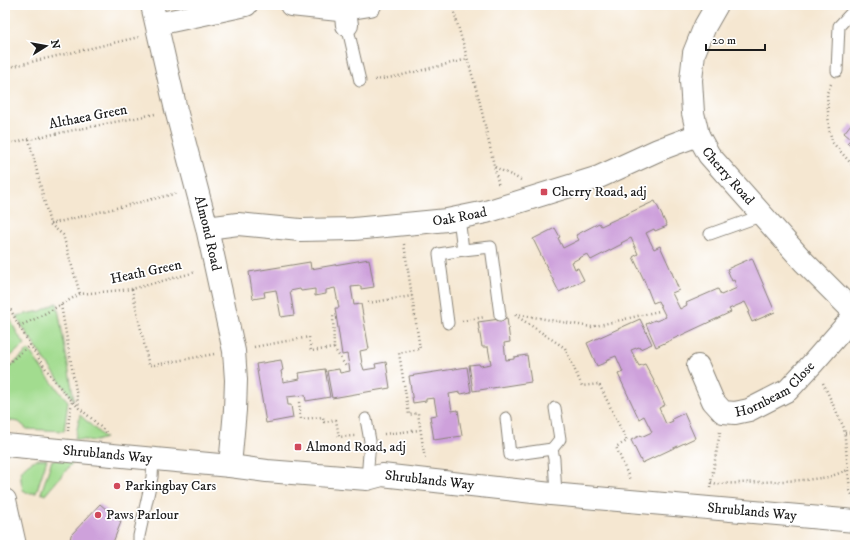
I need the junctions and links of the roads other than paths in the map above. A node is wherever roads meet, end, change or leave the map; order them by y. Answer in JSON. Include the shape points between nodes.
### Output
{"nodes":[{"id":1,"x":246,"y":5,"type":"edge"},
{"id":2,"x":291,"y":5,"type":"edge"},
{"id":3,"x":370,"y":5,"type":"edge"},
{"id":4,"x":717,"y":5,"type":"edge"},
{"id":5,"x":855,"y":9,"type":"edge"},
{"id":6,"x":346,"y":17,"type":"junction"},
{"id":7,"x":156,"y":21,"type":"edge"},
{"id":8,"x":837,"y":71,"type":"road end"},
{"id":9,"x":360,"y":81,"type":"road end"},
{"id":10,"x":698,"y":135,"type":"junction"},
{"id":11,"x":763,"y":214,"type":"junction"},
{"id":12,"x":459,"y":218,"type":"junction"},
{"id":13,"x":208,"y":228,"type":"junction"},
{"id":14,"x":710,"y":234,"type":"dead end"},
{"id":15,"x":463,"y":250,"type":"junction"},
{"id":16,"x":855,"y":314,"type":"edge"},
{"id":17,"x":500,"y":315,"type":"road end"},
{"id":18,"x":448,"y":323,"type":"road end"},
{"id":19,"x":698,"y":366,"type":"dead end"},
{"id":20,"x":555,"y":408,"type":"dead end"},
{"id":21,"x":506,"y":418,"type":"dead end"},
{"id":22,"x":366,"y":419,"type":"dead end"},
{"id":23,"x":5,"y":445,"type":"edge"},
{"id":24,"x":552,"y":449,"type":"junction"},
{"id":25,"x":153,"y":459,"type":"junction"},
{"id":26,"x":230,"y":466,"type":"junction"},
{"id":27,"x":367,"y":480,"type":"junction"},
{"id":28,"x":556,"y":494,"type":"junction"},
{"id":29,"x":5,"y":500,"type":"edge"},
{"id":30,"x":855,"y":521,"type":"edge"},
{"id":31,"x":15,"y":545,"type":"edge"},
{"id":32,"x":139,"y":545,"type":"edge"}],
"edges":[{"from":1,"to":7,"type":"street"},
{"from":2,"to":6,"type":"street","via":[[339,10]]},
{"from":3,"to":6,"type":"street"},
{"from":4,"to":10,"type":"street","name":"Cherry Road","via":[[694,52],[691,80],[693,113]]},
{"from":5,"to":8,"type":"lane","via":[[839,26]]},
{"from":6,"to":9,"type":"lane"},
{"from":7,"to":13,"type":"street","name":"Almond Road","via":[[176,110]]},
{"from":10,"to":11,"type":"street","name":"Cherry Road","via":[[709,155]]},
{"from":10,"to":12,"type":"street","name":"Oak Road","via":[[599,177]]},
{"from":11,"to":14,"type":"lane"},
{"from":11,"to":16,"type":"street","name":"Cherry Road","via":[[804,262]]},
{"from":12,"to":13,"type":"street","name":"Oak Road","via":[[354,229],[300,230],[238,224]]},
{"from":12,"to":15,"type":"lane"},
{"from":13,"to":26,"type":"street","name":"Almond Road","via":[[234,351],[236,410]]},
{"from":15,"to":17,"type":"lane","via":[[491,247]]},
{"from":15,"to":18,"type":"lane","via":[[438,254]]},
{"from":16,"to":19,"type":"street","name":"Hornbeam Close","via":[[788,390],[749,410],[723,412],[713,401]]},
{"from":20,"to":24,"type":"lane","via":[[560,439]]},
{"from":21,"to":24,"type":"lane","via":[[510,455]]},
{"from":22,"to":27,"type":"lane","via":[[370,441]]},
{"from":23,"to":25,"type":"street","name":"Shrublands Way"},
{"from":24,"to":28,"type":"lane"},
{"from":25,"to":26,"type":"street","name":"Shrublands Way"},
{"from":25,"to":32,"type":"lane"},
{"from":26,"to":27,"type":"street","name":"Shrublands Way"},
{"from":27,"to":28,"type":"street","name":"Shrublands Way","via":[[382,475]]},
{"from":28,"to":30,"type":"street","name":"Shrublands Way"},
{"from":29,"to":31,"type":"street"}]}
